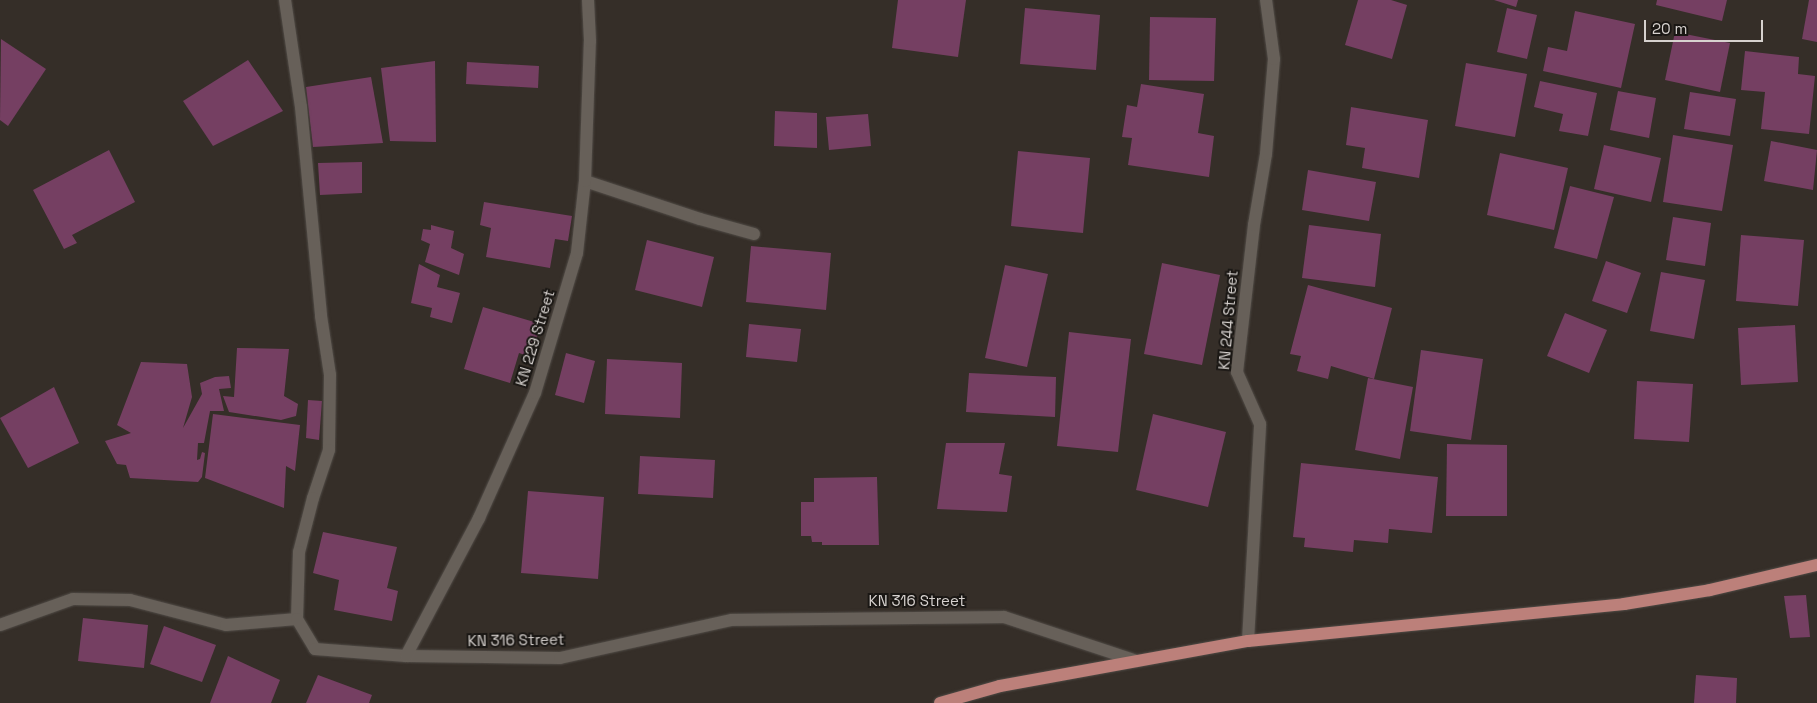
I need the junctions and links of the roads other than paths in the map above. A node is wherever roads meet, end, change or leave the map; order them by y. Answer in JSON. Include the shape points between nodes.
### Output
{"nodes":[{"id":1,"x":285,"y":0,"type":"edge"},
{"id":2,"x":588,"y":0,"type":"edge"},
{"id":3,"x":1266,"y":0,"type":"edge"},
{"id":4,"x":585,"y":181,"type":"junction"},
{"id":5,"x":754,"y":234,"type":"dead end"},
{"id":6,"x":1817,"y":565,"type":"edge"},
{"id":7,"x":297,"y":619,"type":"junction"},
{"id":8,"x":0,"y":625,"type":"edge"},
{"id":9,"x":1248,"y":641,"type":"junction"},
{"id":10,"x":406,"y":656,"type":"junction"},
{"id":11,"x":1137,"y":661,"type":"junction"},
{"id":12,"x":940,"y":703,"type":"edge"}],
"edges":[{"from":1,"to":7,"type":"street","via":[[301,107],[321,316],[330,375],[329,450],[299,552]]},
{"from":2,"to":4,"type":"street","name":"KN 229 Street","via":[[590,41]]},
{"from":3,"to":9,"type":"street","name":"KN 244 Street","via":[[1274,59],[1266,154],[1254,225],[1237,372],[1260,424]]},
{"from":4,"to":5,"type":"street","via":[[700,220]]},
{"from":4,"to":10,"type":"street","name":"KN 229 Street","via":[[577,253],[536,393],[479,518]]},
{"from":6,"to":9,"type":"main road","via":[[1710,590],[1624,604]]},
{"from":7,"to":8,"type":"street","via":[[226,625],[130,600],[73,599]]},
{"from":7,"to":10,"type":"street","name":"KN 316 Street","via":[[315,650]]},
{"from":9,"to":11,"type":"main road"},
{"from":10,"to":11,"type":"street","name":"KN 316 Street","via":[[560,658],[732,620],[1004,617]]},
{"from":11,"to":12,"type":"main road","via":[[1000,686]]}]}
